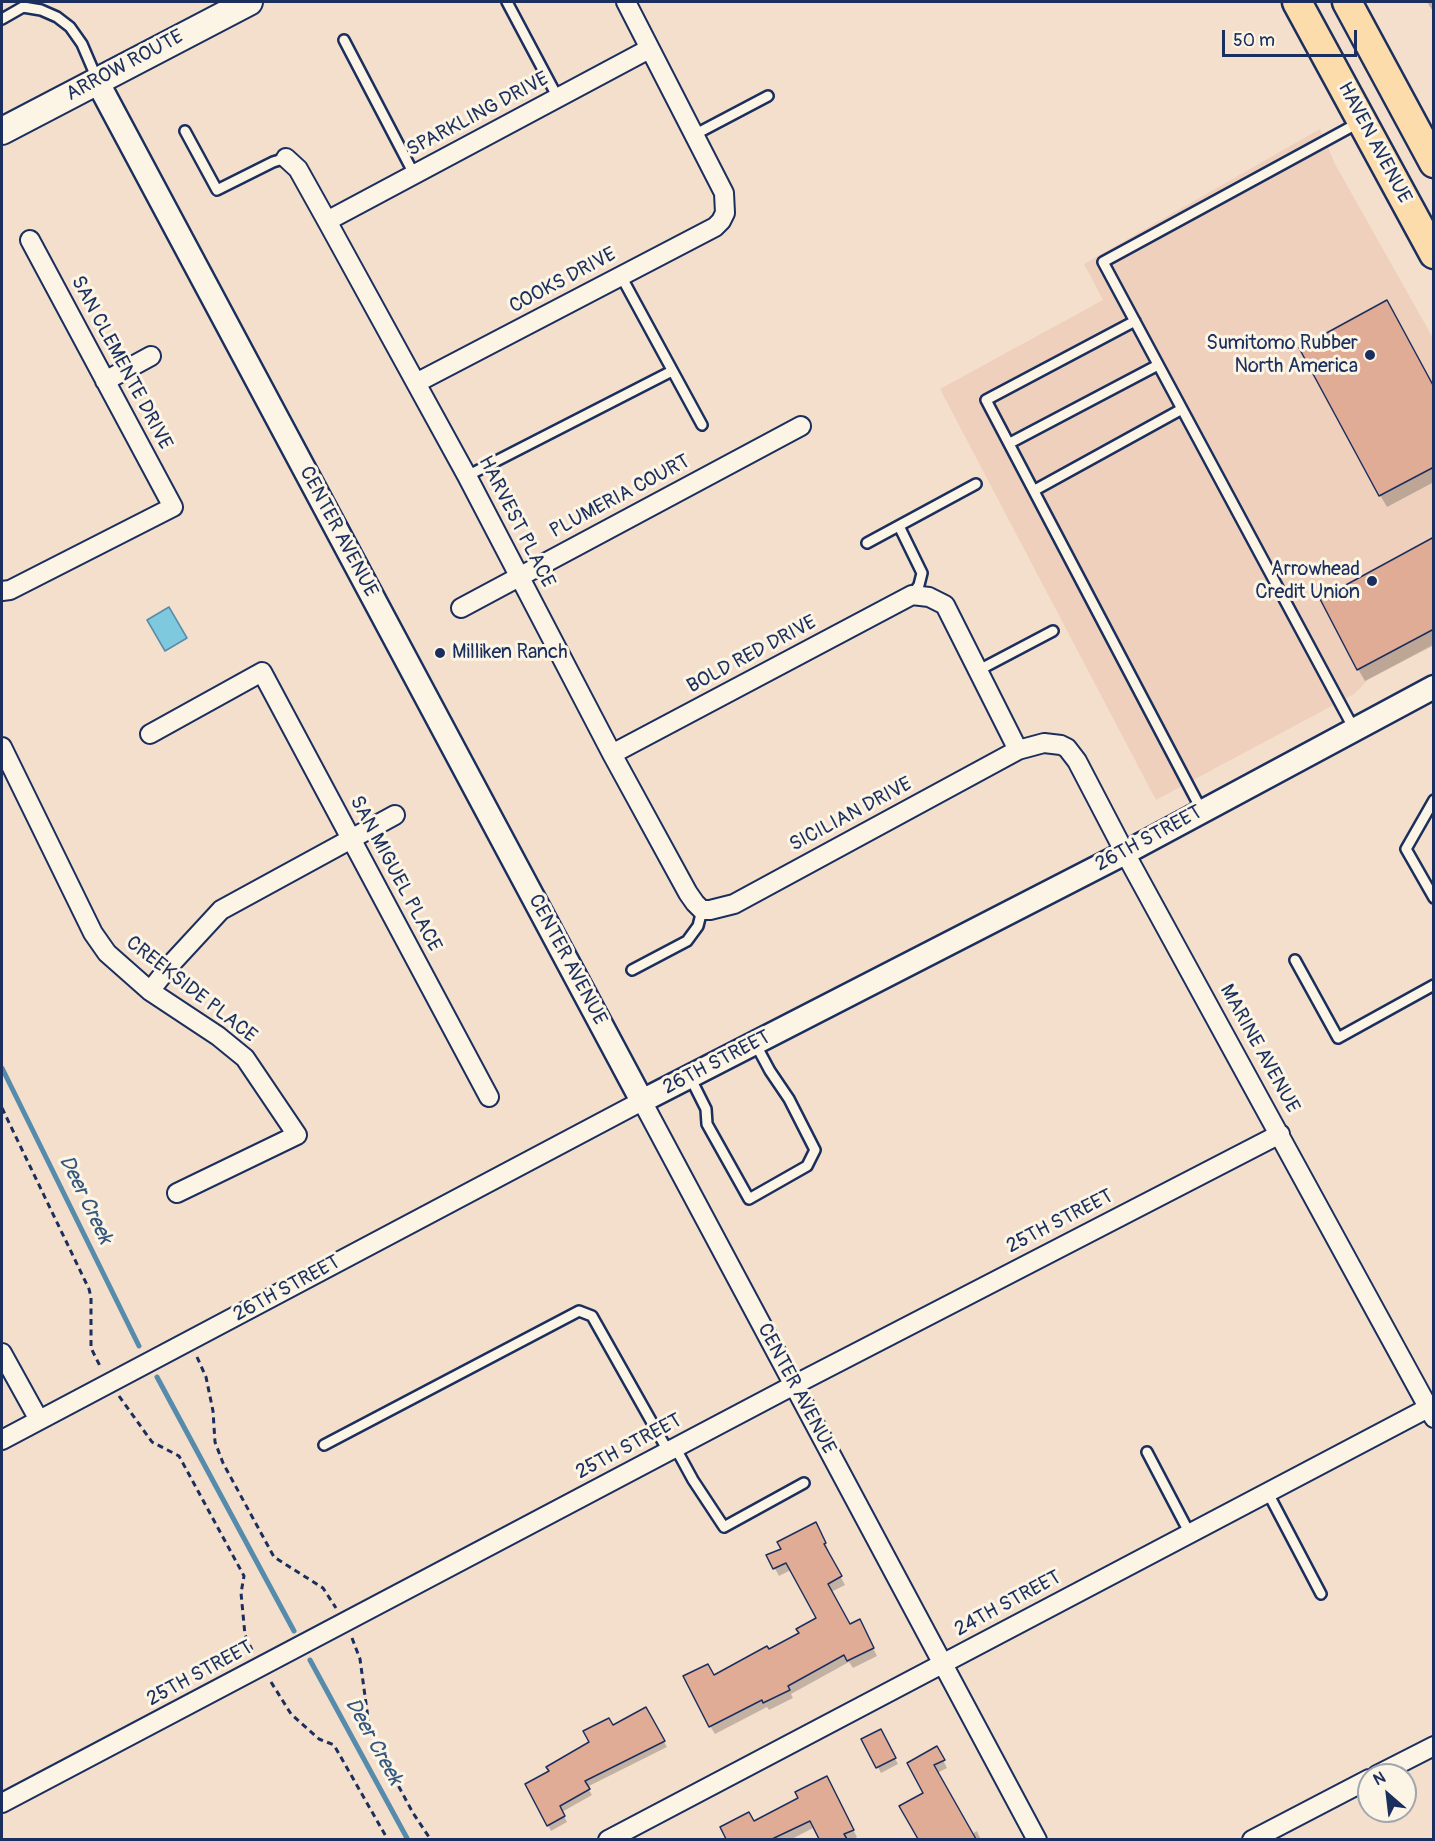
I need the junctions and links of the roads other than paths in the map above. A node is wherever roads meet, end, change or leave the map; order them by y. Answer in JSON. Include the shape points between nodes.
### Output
{"nodes":[{"id":1,"x":249,"y":2,"type":"edge"},
{"id":2,"x":507,"y":2,"type":"edge"},
{"id":3,"x":626,"y":2,"type":"edge"},
{"id":4,"x":1297,"y":2,"type":"edge"},
{"id":5,"x":1347,"y":2,"type":"edge"},
{"id":6,"x":22,"y":4,"type":"edge"},
{"id":7,"x":2,"y":19,"type":"edge"},
{"id":8,"x":344,"y":40,"type":"dead end"},
{"id":9,"x":649,"y":49,"type":"junction"},
{"id":10,"x":98,"y":81,"type":"junction"},
{"id":11,"x":768,"y":96,"type":"dead end"},
{"id":12,"x":558,"y":98,"type":"junction"},
{"id":13,"x":1362,"y":121,"type":"junction"},
{"id":14,"x":2,"y":131,"type":"edge"},
{"id":15,"x":186,"y":131,"type":"dead end"},
{"id":16,"x":694,"y":135,"type":"junction"},
{"id":17,"x":286,"y":158,"type":"joint"},
{"id":18,"x":1433,"y":161,"type":"edge"},
{"id":19,"x":414,"y":174,"type":"junction"},
{"id":20,"x":327,"y":221,"type":"junction"},
{"id":21,"x":30,"y":240,"type":"dead end"},
{"id":22,"x":1434,"y":254,"type":"edge"},
{"id":23,"x":621,"y":276,"type":"junction"},
{"id":24,"x":1135,"y":321,"type":"junction"},
{"id":25,"x":151,"y":356,"type":"dead end"},
{"id":26,"x":1158,"y":365,"type":"junction"},
{"id":27,"x":672,"y":370,"type":"junction"},
{"id":28,"x":105,"y":381,"type":"junction"},
{"id":29,"x":416,"y":383,"type":"junction"},
{"id":30,"x":1182,"y":409,"type":"junction"},
{"id":31,"x":702,"y":425,"type":"dead end"},
{"id":32,"x":801,"y":426,"type":"dead end"},
{"id":33,"x":1010,"y":443,"type":"junction"},
{"id":34,"x":467,"y":476,"type":"junction"},
{"id":35,"x":976,"y":484,"type":"dead end"},
{"id":36,"x":1035,"y":490,"type":"junction"},
{"id":37,"x":899,"y":526,"type":"junction"},
{"id":38,"x":867,"y":543,"type":"dead end"},
{"id":39,"x":518,"y":577,"type":"junction"},
{"id":40,"x":2,"y":591,"type":"edge"},
{"id":41,"x":912,"y":595,"type":"junction"},
{"id":42,"x":461,"y":608,"type":"dead end"},
{"id":43,"x":1053,"y":631,"type":"dead end"},
{"id":44,"x":979,"y":670,"type":"junction"},
{"id":45,"x":1433,"y":689,"type":"edge"},
{"id":46,"x":1354,"y":730,"type":"junction"},
{"id":47,"x":150,"y":734,"type":"dead end"},
{"id":48,"x":2,"y":747,"type":"edge"},
{"id":49,"x":1018,"y":750,"type":"junction"},
{"id":50,"x":612,"y":754,"type":"junction"},
{"id":51,"x":1434,"y":800,"type":"edge"},
{"id":52,"x":1202,"y":811,"type":"junction"},
{"id":53,"x":395,"y":815,"type":"dead end"},
{"id":54,"x":351,"y":838,"type":"junction"},
{"id":55,"x":1125,"y":853,"type":"junction"},
{"id":56,"x":1434,"y":898,"type":"edge"},
{"id":57,"x":702,"y":910,"type":"junction"},
{"id":58,"x":1295,"y":960,"type":"dead end"},
{"id":59,"x":632,"y":970,"type":"dead end"},
{"id":60,"x":1434,"y":985,"type":"edge"},
{"id":61,"x":150,"y":991,"type":"junction"},
{"id":62,"x":755,"y":1043,"type":"junction"},
{"id":63,"x":690,"y":1077,"type":"junction"},
{"id":64,"x":489,"y":1097,"type":"dead end"},
{"id":65,"x":642,"y":1101,"type":"junction"},
{"id":66,"x":1280,"y":1134,"type":"junction"},
{"id":67,"x":177,"y":1193,"type":"dead end"},
{"id":68,"x":2,"y":1353,"type":"edge"},
{"id":69,"x":794,"y":1385,"type":"junction"},
{"id":70,"x":1431,"y":1413,"type":"edge"},
{"id":71,"x":39,"y":1420,"type":"junction"},
{"id":72,"x":2,"y":1440,"type":"edge"},
{"id":73,"x":324,"y":1445,"type":"dead end"},
{"id":74,"x":671,"y":1449,"type":"junction"},
{"id":75,"x":1147,"y":1452,"type":"dead end"},
{"id":76,"x":804,"y":1483,"type":"dead end"},
{"id":77,"x":1268,"y":1493,"type":"junction"},
{"id":78,"x":1190,"y":1534,"type":"junction"},
{"id":79,"x":1321,"y":1594,"type":"dead end"},
{"id":80,"x":943,"y":1663,"type":"junction"},
{"id":81,"x":1434,"y":1746,"type":"edge"},
{"id":82,"x":1401,"y":1763,"type":"edge"},
{"id":83,"x":1357,"y":1785,"type":"edge"},
{"id":84,"x":2,"y":1803,"type":"edge"},
{"id":85,"x":608,"y":1839,"type":"edge"},
{"id":86,"x":1037,"y":1839,"type":"edge"},
{"id":87,"x":1252,"y":1839,"type":"edge"}],
"edges":[{"from":1,"to":10,"type":"main road","name":"ARROW ROUTE"},
{"from":2,"to":12,"type":"lane"},
{"from":3,"to":9,"type":"street"},
{"from":4,"to":13,"type":"main road","name":"HAVEN AVENUE"},
{"from":5,"to":18,"type":"main road"},
{"from":6,"to":7,"type":"lane"},
{"from":6,"to":10,"type":"lane","via":[[57,17],[70,27]]},
{"from":8,"to":19,"type":"lane"},
{"from":9,"to":12,"type":"street","name":"SPARKLING DRIVE"},
{"from":9,"to":16,"type":"street"},
{"from":10,"to":14,"type":"main road","name":"ARROW ROUTE"},
{"from":10,"to":65,"type":"street","name":"CENTER AVENUE"},
{"from":11,"to":16,"type":"lane"},
{"from":12,"to":19,"type":"street","name":"SPARKLING DRIVE"},
{"from":13,"to":22,"type":"main road","name":"HAVEN AVENUE"},
{"from":13,"to":24,"type":"lane","via":[[1103,262]]},
{"from":15,"to":17,"type":"lane","via":[[217,190]]},
{"from":16,"to":23,"type":"street","name":"COOKS DRIVE","via":[[724,193],[720,223]]},
{"from":17,"to":20,"type":"street","name":"HARVEST PLACE","via":[[298,169]]},
{"from":19,"to":20,"type":"street","name":"SPARKLING DRIVE"},
{"from":20,"to":29,"type":"street","name":"HARVEST PLACE"},
{"from":21,"to":28,"type":"street","name":"SAN CLEMENTE DRIVE"},
{"from":23,"to":27,"type":"lane"},
{"from":23,"to":29,"type":"street","name":"COOKS DRIVE"},
{"from":24,"to":26,"type":"lane"},
{"from":24,"to":33,"type":"lane","via":[[986,400]]},
{"from":25,"to":28,"type":"street"},
{"from":26,"to":30,"type":"lane"},
{"from":26,"to":33,"type":"lane"},
{"from":27,"to":31,"type":"lane"},
{"from":27,"to":34,"type":"lane"},
{"from":28,"to":40,"type":"street","name":"SAN CLEMENTE DRIVE","via":[[173,507]]},
{"from":29,"to":34,"type":"street","name":"HARVEST PLACE"},
{"from":30,"to":36,"type":"lane"},
{"from":30,"to":46,"type":"lane"},
{"from":32,"to":39,"type":"street","name":"PLUMERIA COURT"},
{"from":33,"to":36,"type":"lane"},
{"from":34,"to":39,"type":"street","name":"HARVEST PLACE"},
{"from":35,"to":37,"type":"lane"},
{"from":36,"to":52,"type":"lane"},
{"from":37,"to":38,"type":"lane"},
{"from":37,"to":41,"type":"lane","via":[[922,573]]},
{"from":39,"to":42,"type":"street","name":"PLUMERIA COURT"},
{"from":39,"to":50,"type":"street","name":"HARVEST PLACE"},
{"from":41,"to":44,"type":"street","via":[[929,597],[945,605]]},
{"from":41,"to":50,"type":"street","name":"BOLD RED DRIVE"},
{"from":43,"to":44,"type":"lane"},
{"from":44,"to":49,"type":"street"},
{"from":45,"to":46,"type":"street","name":"26TH STREET"},
{"from":46,"to":52,"type":"street","name":"26TH STREET"},
{"from":47,"to":54,"type":"street","name":"SAN MIGUEL PLACE","via":[[262,672]]},
{"from":48,"to":61,"type":"street","name":"CREEKSIDE PLACE","via":[[93,933],[107,953]]},
{"from":49,"to":55,"type":"street","name":"MARINE AVENUE","via":[[1052,743],[1071,752]]},
{"from":49,"to":57,"type":"street","name":"SICILIAN DRIVE","via":[[734,904]]},
{"from":50,"to":57,"type":"street","name":"HARVEST PLACE","via":[[688,893]]},
{"from":51,"to":56,"type":"lane","via":[[1406,849]]},
{"from":52,"to":55,"type":"street","name":"26TH STREET"},
{"from":53,"to":54,"type":"street"},
{"from":54,"to":61,"type":"street","via":[[221,910]]},
{"from":54,"to":64,"type":"street","name":"SAN MIGUEL PLACE"},
{"from":55,"to":62,"type":"street","name":"26TH STREET"},
{"from":55,"to":66,"type":"street","name":"MARINE AVENUE"},
{"from":57,"to":59,"type":"lane","via":[[698,926],[687,941]]},
{"from":58,"to":60,"type":"lane","via":[[1338,1038]]},
{"from":61,"to":67,"type":"street","name":"CREEKSIDE PLACE","via":[[245,1058],[297,1135]]},
{"from":62,"to":63,"type":"street","name":"26TH STREET"},
{"from":62,"to":63,"type":"lane","via":[[815,1150],[807,1166],[749,1199],[707,1125],[706,1109]]},
{"from":63,"to":65,"type":"street","name":"26TH STREET"},
{"from":65,"to":69,"type":"street","name":"CENTER AVENUE"},
{"from":65,"to":71,"type":"street","name":"26TH STREET"},
{"from":66,"to":69,"type":"street","name":"25TH STREET"},
{"from":66,"to":70,"type":"street","name":"MARINE AVENUE"},
{"from":68,"to":71,"type":"street"},
{"from":69,"to":74,"type":"street","name":"25TH STREET"},
{"from":69,"to":80,"type":"street","name":"CENTER AVENUE"},
{"from":70,"to":77,"type":"street","name":"24TH STREET"},
{"from":71,"to":72,"type":"street","name":"26TH STREET"},
{"from":73,"to":74,"type":"lane","via":[[579,1311],[592,1316]]},
{"from":74,"to":76,"type":"lane","via":[[724,1527]]},
{"from":74,"to":84,"type":"street","name":"25TH STREET"},
{"from":75,"to":78,"type":"lane"},
{"from":77,"to":78,"type":"street","name":"24TH STREET"},
{"from":77,"to":79,"type":"lane"},
{"from":78,"to":80,"type":"street","name":"24TH STREET"},
{"from":80,"to":85,"type":"street","name":"24TH STREET"},
{"from":80,"to":86,"type":"street","name":"CENTER AVENUE"},
{"from":81,"to":82,"type":"street"},
{"from":83,"to":87,"type":"street"}]}
